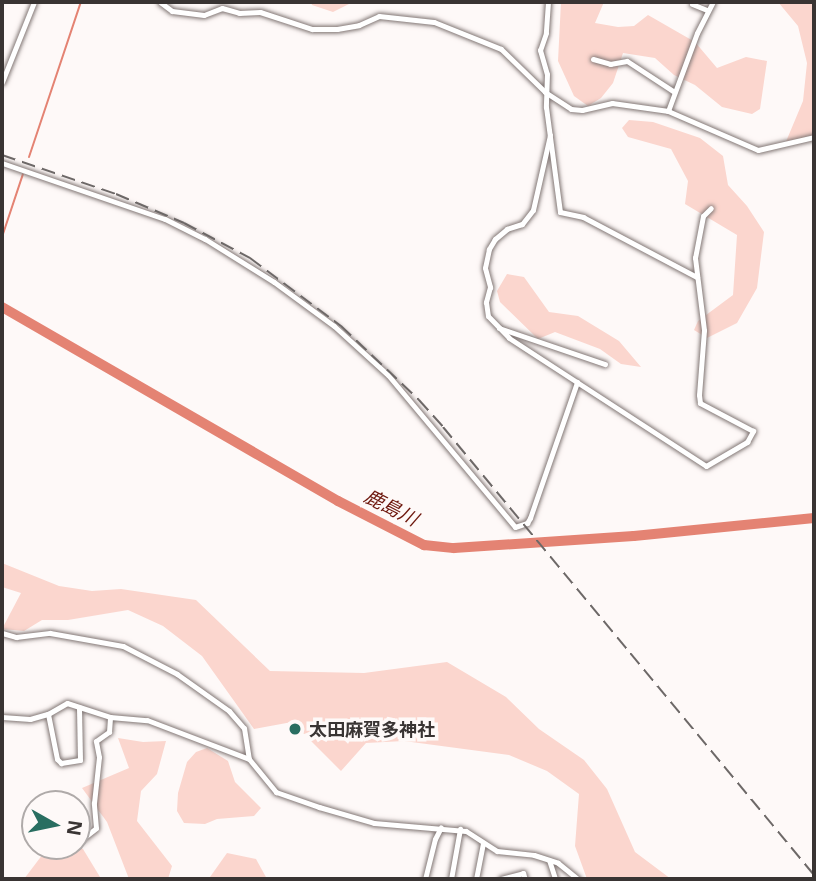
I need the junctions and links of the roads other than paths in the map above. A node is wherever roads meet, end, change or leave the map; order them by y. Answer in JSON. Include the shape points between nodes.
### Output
{"nodes":[{"id":1,"x":33,"y":2,"type":"edge"},
{"id":2,"x":160,"y":2,"type":"edge"},
{"id":3,"x":548,"y":2,"type":"edge"},
{"id":4,"x":713,"y":2,"type":"edge"},
{"id":5,"x":692,"y":4,"type":"dead end"},
{"id":6,"x":707,"y":9,"type":"junction"},
{"id":7,"x":593,"y":59,"type":"dead end"},
{"id":8,"x":2,"y":82,"type":"edge"},
{"id":9,"x":673,"y":91,"type":"junction"},
{"id":10,"x":545,"y":92,"type":"junction"},
{"id":11,"x":668,"y":111,"type":"junction"},
{"id":12,"x":550,"y":135,"type":"junction"},
{"id":13,"x":814,"y":137,"type":"edge"},
{"id":14,"x":2,"y":163,"type":"edge"},
{"id":15,"x":711,"y":208,"type":"dead end"},
{"id":16,"x":697,"y":277,"type":"junction"},
{"id":17,"x":499,"y":328,"type":"junction"},
{"id":18,"x":605,"y":364,"type":"dead end"},
{"id":19,"x":577,"y":382,"type":"junction"},
{"id":20,"x":2,"y":633,"type":"edge"},
{"id":21,"x":79,"y":707,"type":"junction"},
{"id":22,"x":48,"y":714,"type":"junction"},
{"id":23,"x":2,"y":716,"type":"edge"},
{"id":24,"x":110,"y":717,"type":"junction"},
{"id":25,"x":249,"y":759,"type":"junction"},
{"id":26,"x":441,"y":827,"type":"junction"},
{"id":27,"x":460,"y":829,"type":"junction"},
{"id":28,"x":91,"y":832,"type":"edge"},
{"id":29,"x":483,"y":843,"type":"junction"},
{"id":30,"x":549,"y":860,"type":"junction"},
{"id":31,"x":425,"y":879,"type":"edge"},
{"id":32,"x":451,"y":879,"type":"edge"},
{"id":33,"x":476,"y":879,"type":"edge"},
{"id":34,"x":501,"y":879,"type":"edge"},
{"id":35,"x":525,"y":879,"type":"edge"},
{"id":36,"x":555,"y":879,"type":"edge"},
{"id":37,"x":578,"y":879,"type":"edge"}],
"edges":[{"from":1,"to":8,"type":"street"},
{"from":2,"to":10,"type":"street","via":[[172,11],[204,15],[222,8],[260,12],[312,29],[359,25],[379,16],[434,22],[501,49]]},
{"from":3,"to":10,"type":"street","via":[[540,50],[547,74]]},
{"from":4,"to":6,"type":"street"},
{"from":5,"to":6,"type":"street"},
{"from":6,"to":9,"type":"street"},
{"from":7,"to":9,"type":"street","via":[[610,64],[627,61]]},
{"from":9,"to":11,"type":"street"},
{"from":10,"to":11,"type":"street","via":[[571,109],[612,103]]},
{"from":10,"to":12,"type":"street"},
{"from":11,"to":13,"type":"street","via":[[758,150]]},
{"from":12,"to":16,"type":"street","via":[[561,212],[583,217]]},
{"from":12,"to":17,"type":"street","via":[[533,210],[522,224],[495,239],[489,249],[486,302],[488,316]]},
{"from":14,"to":19,"type":"street","via":[[165,219],[274,282],[334,326],[388,375],[515,527],[530,518]]},
{"from":15,"to":16,"type":"street","via":[[703,216],[699,233]]},
{"from":16,"to":19,"type":"street","via":[[704,330],[700,403],[753,431],[747,442],[706,466]]},
{"from":17,"to":18,"type":"street"},
{"from":17,"to":19,"type":"street"},
{"from":20,"to":25,"type":"street","via":[[16,637],[51,633],[123,646],[177,674],[229,711],[244,729]]},
{"from":21,"to":22,"type":"street","via":[[67,703]]},
{"from":21,"to":22,"type":"street","via":[[80,760],[61,763],[57,759]]},
{"from":21,"to":24,"type":"street"},
{"from":22,"to":23,"type":"street","via":[[30,719]]},
{"from":24,"to":25,"type":"street","via":[[147,720]]},
{"from":24,"to":28,"type":"street","via":[[109,732],[96,741],[96,828]]},
{"from":25,"to":26,"type":"street","via":[[276,792],[318,807],[374,823]]},
{"from":26,"to":27,"type":"street"},
{"from":26,"to":31,"type":"street"},
{"from":27,"to":29,"type":"street"},
{"from":27,"to":32,"type":"street"},
{"from":29,"to":30,"type":"street","via":[[497,851]]},
{"from":29,"to":33,"type":"street"},
{"from":30,"to":36,"type":"street"},
{"from":30,"to":37,"type":"street"},
{"from":34,"to":35,"type":"street","via":[[523,873]]}]}
